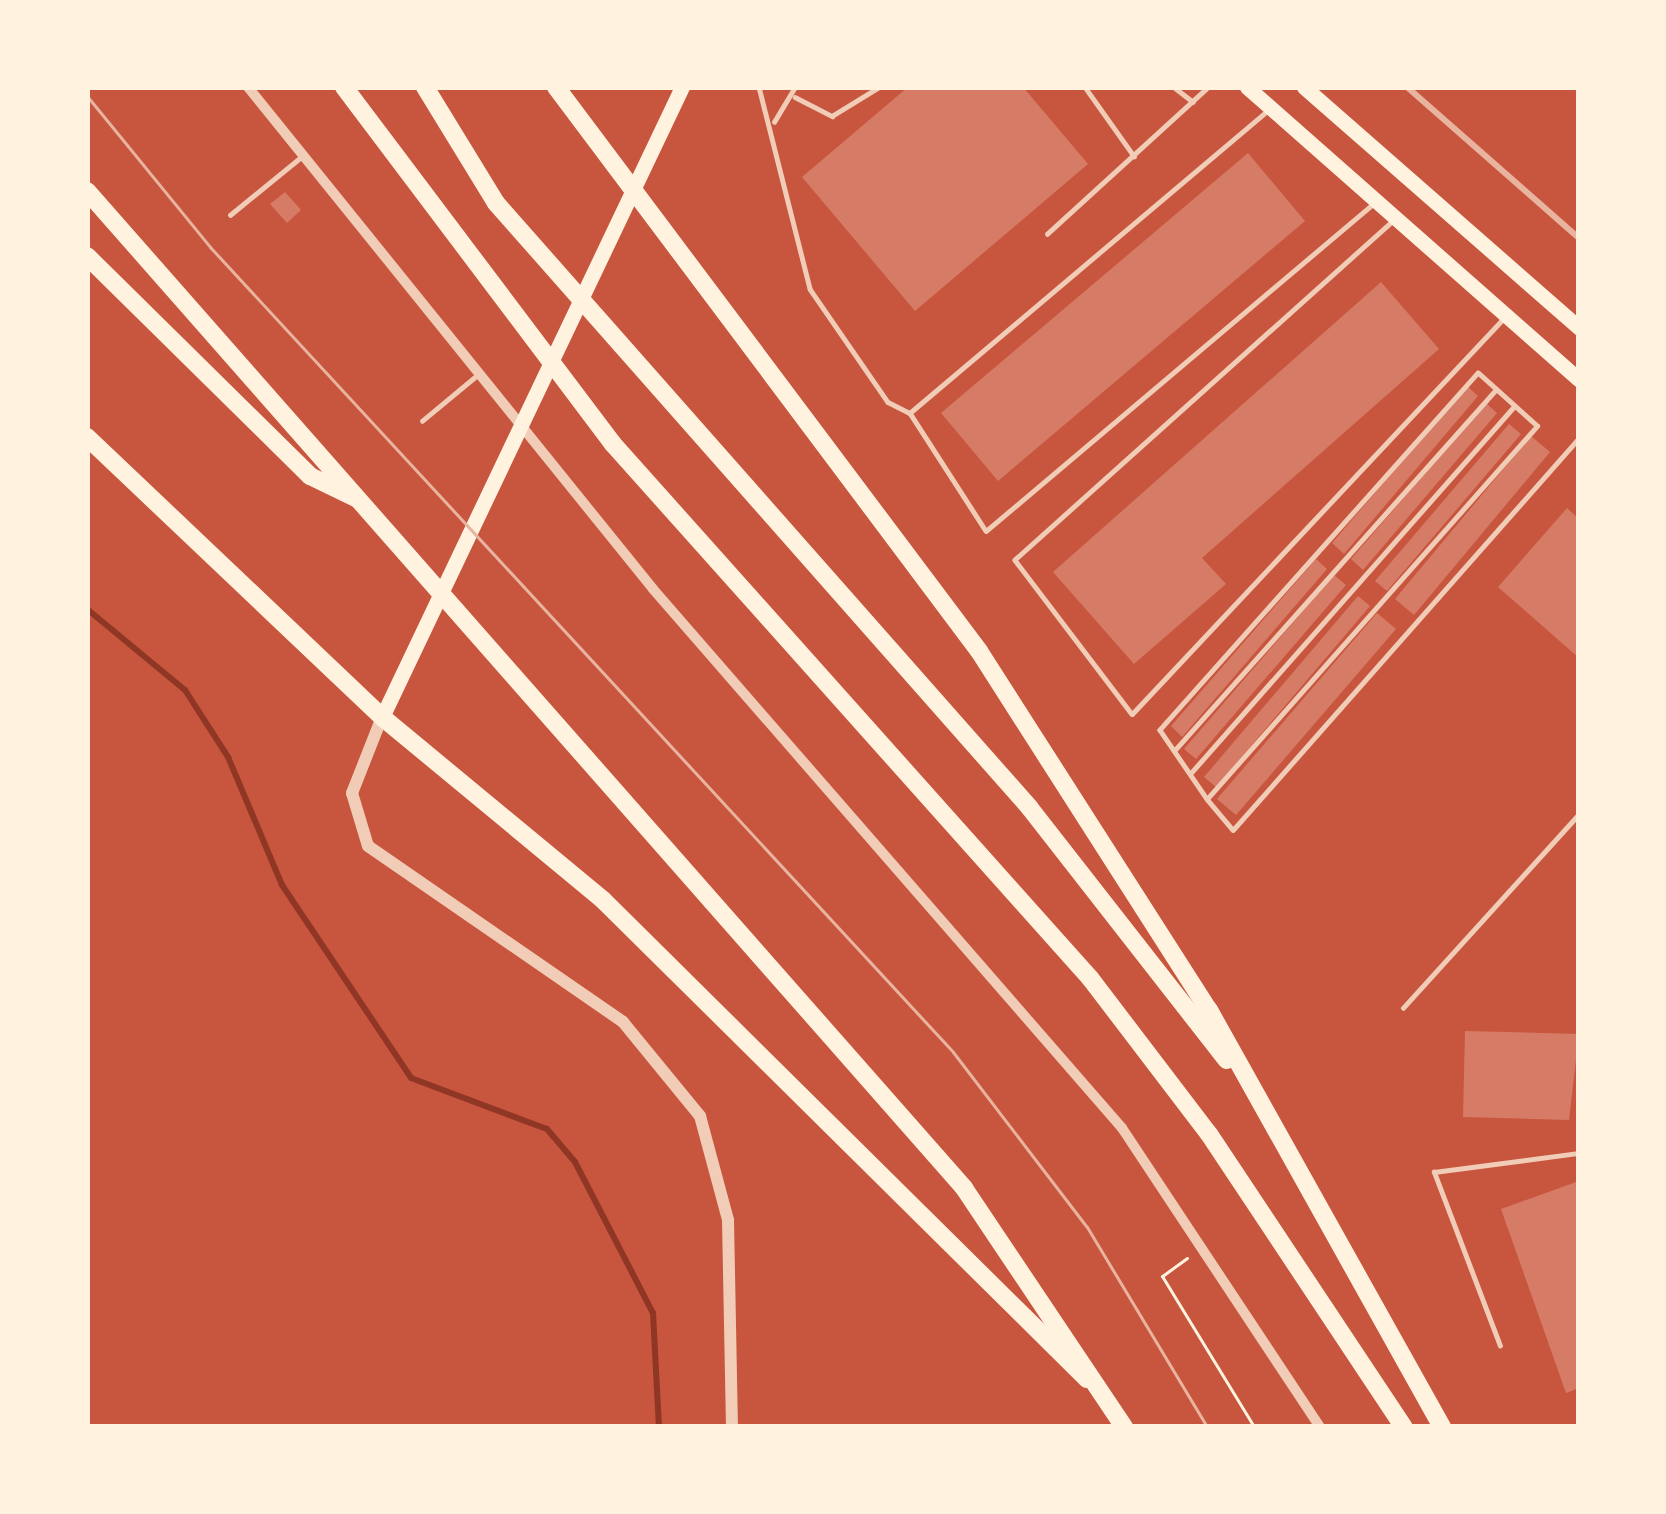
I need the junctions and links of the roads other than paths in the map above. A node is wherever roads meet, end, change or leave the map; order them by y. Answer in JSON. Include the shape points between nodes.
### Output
{"nodes":[{"id":1,"x":248,"y":87,"type":"edge"},
{"id":2,"x":344,"y":87,"type":"edge"},
{"id":3,"x":425,"y":87,"type":"edge"},
{"id":4,"x":556,"y":87,"type":"edge"},
{"id":5,"x":682,"y":87,"type":"edge"},
{"id":6,"x":759,"y":87,"type":"edge"},
{"id":7,"x":795,"y":87,"type":"edge"},
{"id":8,"x":879,"y":87,"type":"edge"},
{"id":9,"x":1085,"y":87,"type":"edge"},
{"id":10,"x":1174,"y":87,"type":"edge"},
{"id":11,"x":1208,"y":87,"type":"edge"},
{"id":12,"x":1247,"y":87,"type":"edge"},
{"id":13,"x":1304,"y":87,"type":"edge"},
{"id":14,"x":795,"y":98,"type":"junction"},
{"id":15,"x":1193,"y":102,"type":"junction"},
{"id":16,"x":1272,"y":108,"type":"junction"},
{"id":17,"x":774,"y":122,"type":"junction"},
{"id":18,"x":1134,"y":155,"type":"junction"},
{"id":19,"x":300,"y":158,"type":"junction"},
{"id":20,"x":633,"y":184,"type":"junction"},
{"id":21,"x":87,"y":191,"type":"edge"},
{"id":22,"x":1378,"y":200,"type":"junction"},
{"id":23,"x":230,"y":215,"type":"dead end"},
{"id":24,"x":1398,"y":218,"type":"junction"},
{"id":25,"x":1046,"y":235,"type":"dead end"},
{"id":26,"x":87,"y":256,"type":"edge"},
{"id":27,"x":1508,"y":314,"type":"junction"},
{"id":28,"x":1579,"y":328,"type":"edge"},
{"id":29,"x":475,"y":377,"type":"junction"},
{"id":30,"x":1579,"y":380,"type":"edge"},
{"id":31,"x":1496,"y":389,"type":"junction"},
{"id":32,"x":1514,"y":406,"type":"junction"},
{"id":33,"x":910,"y":413,"type":"junction"},
{"id":34,"x":422,"y":421,"type":"dead end"},
{"id":35,"x":87,"y":437,"type":"edge"},
{"id":36,"x":1579,"y":438,"type":"edge"},
{"id":37,"x":366,"y":502,"type":"junction"},
{"id":38,"x":382,"y":717,"type":"junction"},
{"id":39,"x":1174,"y":751,"type":"junction"},
{"id":40,"x":1190,"y":774,"type":"junction"},
{"id":41,"x":1207,"y":799,"type":"junction"},
{"id":42,"x":1579,"y":814,"type":"edge"},
{"id":43,"x":1403,"y":1008,"type":"dead end"},
{"id":44,"x":1267,"y":1111,"type":"junction"},
{"id":45,"x":1579,"y":1153,"type":"edge"},
{"id":46,"x":1500,"y":1346,"type":"dead end"},
{"id":47,"x":1114,"y":1409,"type":"junction"},
{"id":48,"x":732,"y":1427,"type":"edge"},
{"id":49,"x":1124,"y":1427,"type":"edge"},
{"id":50,"x":1320,"y":1427,"type":"edge"},
{"id":51,"x":1404,"y":1427,"type":"edge"},
{"id":52,"x":1442,"y":1427,"type":"edge"}],
"edges":[{"from":1,"to":19,"type":"street"},
{"from":2,"to":51,"type":"highway","via":[[613,444],[1090,979],[1209,1133]]},
{"from":3,"to":44,"type":"highway","via":[[496,202],[1029,807]]},
{"from":4,"to":20,"type":"highway"},
{"from":5,"to":20,"type":"main road"},
{"from":6,"to":17,"type":"lane"},
{"from":7,"to":14,"type":"lane"},
{"from":8,"to":14,"type":"lane","via":[[832,116]]},
{"from":9,"to":18,"type":"lane"},
{"from":10,"to":15,"type":"lane"},
{"from":11,"to":15,"type":"lane"},
{"from":12,"to":16,"type":"main road"},
{"from":13,"to":28,"type":"main road"},
{"from":14,"to":17,"type":"lane"},
{"from":15,"to":18,"type":"lane"},
{"from":16,"to":22,"type":"main road"},
{"from":16,"to":33,"type":"lane"},
{"from":17,"to":33,"type":"lane","via":[[810,289],[888,402]]},
{"from":18,"to":25,"type":"lane"},
{"from":19,"to":23,"type":"lane"},
{"from":19,"to":29,"type":"street"},
{"from":20,"to":38,"type":"main road"},
{"from":20,"to":44,"type":"highway","via":[[979,651]]},
{"from":21,"to":37,"type":"highway"},
{"from":22,"to":24,"type":"main road"},
{"from":22,"to":33,"type":"lane","via":[[986,531]]},
{"from":24,"to":27,"type":"main road"},
{"from":24,"to":27,"type":"lane","via":[[1015,560],[1132,714]]},
{"from":26,"to":37,"type":"highway","via":[[310,476]]},
{"from":27,"to":30,"type":"main road"},
{"from":29,"to":34,"type":"lane"},
{"from":29,"to":50,"type":"street","via":[[1092,1091]]},
{"from":31,"to":32,"type":"lane"},
{"from":31,"to":39,"type":"lane"},
{"from":31,"to":39,"type":"lane","via":[[1478,373],[1160,730]]},
{"from":32,"to":40,"type":"lane"},
{"from":32,"to":41,"type":"lane","via":[[1537,426]]},
{"from":35,"to":38,"type":"highway"},
{"from":36,"to":41,"type":"lane","via":[[1233,830]]},
{"from":37,"to":47,"type":"highway","via":[[964,1188]]},
{"from":38,"to":47,"type":"highway","via":[[772,1059]]},
{"from":38,"to":48,"type":"street","via":[[352,793],[368,846],[623,1022],[700,1116],[728,1220]]},
{"from":39,"to":40,"type":"lane"},
{"from":40,"to":41,"type":"lane"},
{"from":42,"to":43,"type":"lane"},
{"from":44,"to":52,"type":"highway"},
{"from":45,"to":46,"type":"lane","via":[[1434,1172]]},
{"from":47,"to":49,"type":"highway"}]}
